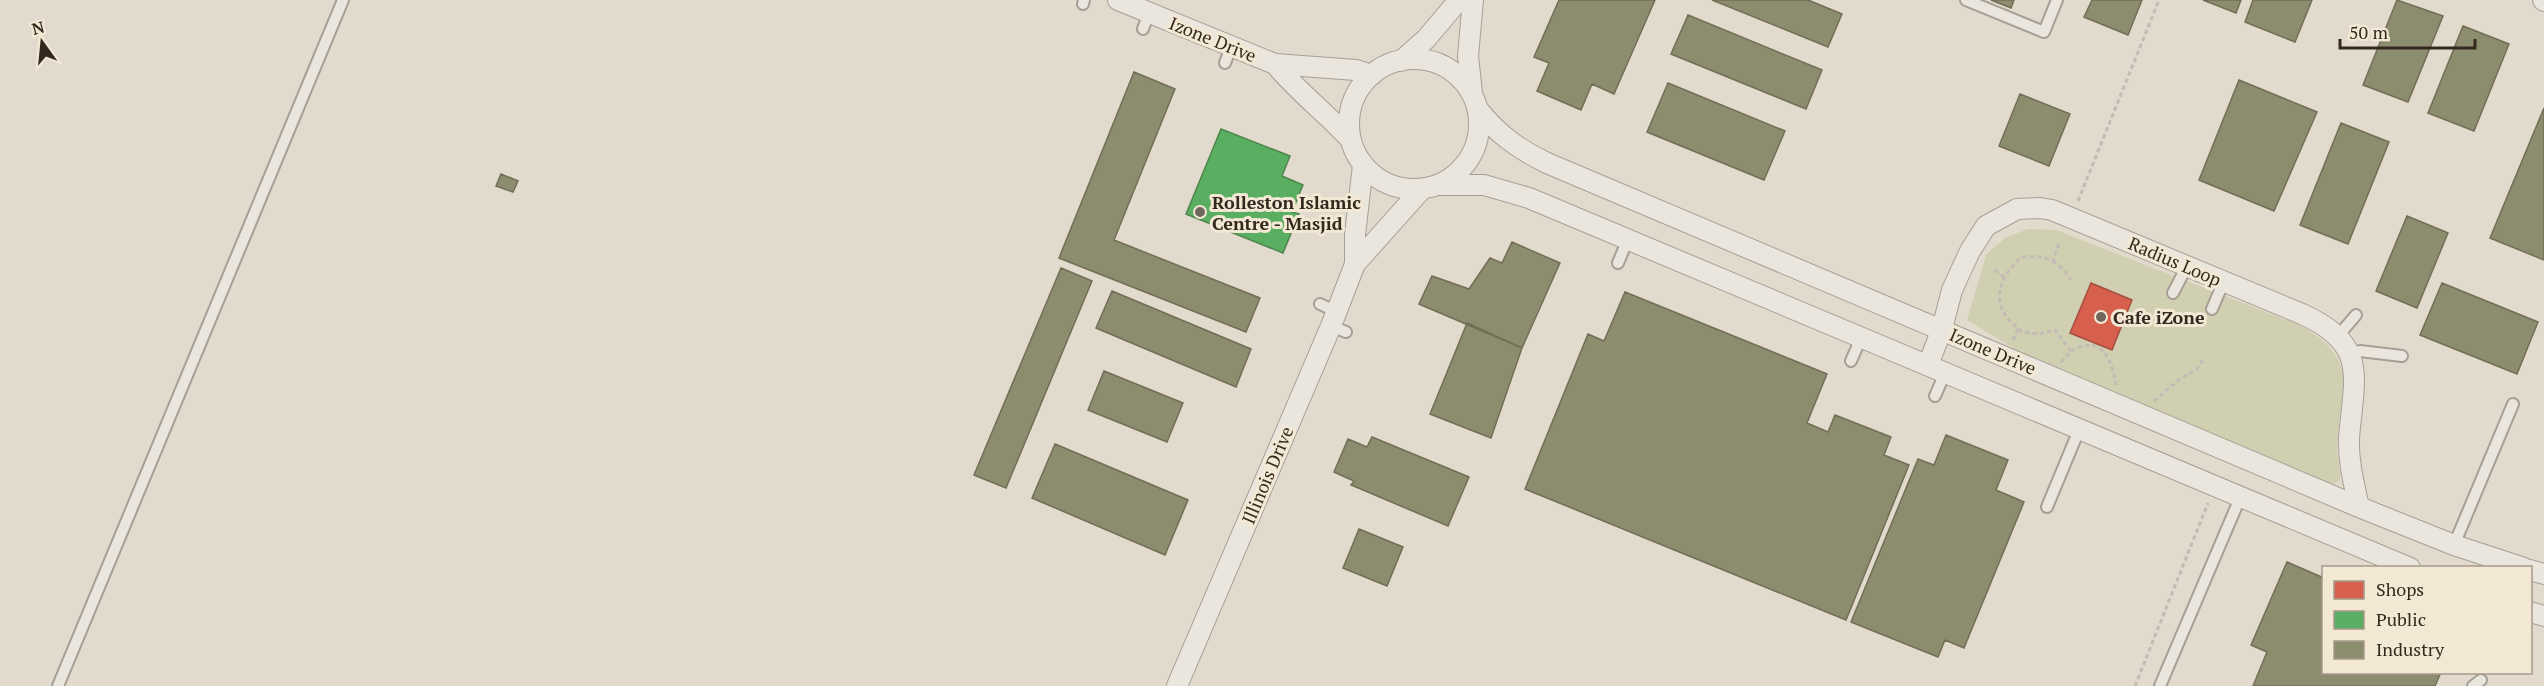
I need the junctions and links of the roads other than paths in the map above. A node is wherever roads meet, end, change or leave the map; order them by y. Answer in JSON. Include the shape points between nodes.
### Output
{"nodes":[{"id":1,"x":343,"y":0,"type":"edge"},
{"id":2,"x":1118,"y":0,"type":"edge"},
{"id":3,"x":1459,"y":0,"type":"edge"},
{"id":4,"x":1473,"y":0,"type":"edge"},
{"id":5,"x":1966,"y":0,"type":"edge"},
{"id":6,"x":2057,"y":0,"type":"edge"},
{"id":7,"x":1401,"y":61,"type":"junction"},
{"id":8,"x":1275,"y":64,"type":"junction"},
{"id":9,"x":1372,"y":75,"type":"junction"},
{"id":10,"x":1475,"y":102,"type":"junction"},
{"id":11,"x":1350,"y":139,"type":"junction"},
{"id":12,"x":1363,"y":165,"type":"junction"},
{"id":13,"x":1430,"y":187,"type":"junction"},
{"id":14,"x":1628,"y":239,"type":"junction"},
{"id":15,"x":1618,"y":263,"type":"dead end"},
{"id":16,"x":1355,"y":264,"type":"junction"},
{"id":17,"x":2187,"y":266,"type":"junction"},
{"id":18,"x":2224,"y":281,"type":"junction"},
{"id":19,"x":2173,"y":293,"type":"dead end"},
{"id":20,"x":2212,"y":309,"type":"dead end"},
{"id":21,"x":2356,"y":315,"type":"dead end"},
{"id":22,"x":1942,"y":329,"type":"junction"},
{"id":23,"x":2337,"y":336,"type":"junction"},
{"id":24,"x":1861,"y":338,"type":"junction"},
{"id":25,"x":2349,"y":355,"type":"junction"},
{"id":26,"x":2402,"y":356,"type":"dead end"},
{"id":27,"x":1851,"y":361,"type":"dead end"},
{"id":28,"x":1936,"y":369,"type":"junction"},
{"id":29,"x":1935,"y":396,"type":"dead end"},
{"id":30,"x":2513,"y":404,"type":"dead end"},
{"id":31,"x":2079,"y":430,"type":"junction"},
{"id":32,"x":2240,"y":498,"type":"junction"},
{"id":33,"x":2047,"y":507,"type":"dead end"},
{"id":34,"x":2359,"y":507,"type":"junction"},
{"id":35,"x":2454,"y":545,"type":"junction"},
{"id":36,"x":2408,"y":566,"type":"edge"},
{"id":37,"x":2521,"y":566,"type":"edge"},
{"id":38,"x":58,"y":686,"type":"edge"},
{"id":39,"x":1177,"y":686,"type":"edge"},
{"id":40,"x":2160,"y":686,"type":"edge"}],
"edges":[{"from":1,"to":38,"type":"lane"},
{"from":2,"to":8,"type":"street","name":"Izone Drive","via":[[1146,21],[1228,55]]},
{"from":3,"to":7,"type":"street"},
{"from":4,"to":10,"type":"street","via":[[1468,56]]},
{"from":5,"to":6,"type":"lane","via":[[2044,32]]},
{"from":7,"to":9,"type":"street"},
{"from":7,"to":10,"type":"street","via":[[1429,61],[1443,66],[1455,74]]},
{"from":8,"to":9,"type":"street","name":"Izone Drive","via":[[1356,70]]},
{"from":8,"to":11,"type":"street","name":"Izone Drive"},
{"from":9,"to":11,"type":"street","via":[[1352,104]]},
{"from":10,"to":13,"type":"street","via":[[1479,126],[1468,162],[1455,175]]},
{"from":10,"to":22,"type":"street","name":"Izone Drive","via":[[1488,123],[1538,159]]},
{"from":11,"to":12,"type":"street"},
{"from":12,"to":13,"type":"street","via":[[1380,180],[1400,188]]},
{"from":12,"to":16,"type":"street","name":"Illinois Drive"},
{"from":13,"to":14,"type":"street","via":[[1484,185],[1515,192]]},
{"from":13,"to":16,"type":"street","name":"Illinois Drive"},
{"from":14,"to":15,"type":"lane"},
{"from":14,"to":24,"type":"street"},
{"from":16,"to":39,"type":"street","name":"Illinois Drive"},
{"from":17,"to":18,"type":"street","name":"Radius Loop"},
{"from":17,"to":19,"type":"lane"},
{"from":17,"to":22,"type":"street","name":"Radius Loop","via":[[2054,205],[2019,204],[1978,237],[1947,303]]},
{"from":18,"to":20,"type":"lane"},
{"from":18,"to":23,"type":"street","name":"Radius Loop","via":[[2323,324]]},
{"from":21,"to":23,"type":"lane"},
{"from":22,"to":28,"type":"street","name":"Radius Loop"},
{"from":22,"to":34,"type":"street","name":"Izone Drive"},
{"from":23,"to":25,"type":"street","name":"Radius Loop"},
{"from":24,"to":27,"type":"lane"},
{"from":24,"to":28,"type":"street"},
{"from":25,"to":26,"type":"lane","via":[[2360,351]]},
{"from":25,"to":34,"type":"street","name":"Radius Loop","via":[[2355,378],[2349,455]]},
{"from":28,"to":29,"type":"lane"},
{"from":28,"to":31,"type":"street"},
{"from":30,"to":35,"type":"lane"},
{"from":31,"to":32,"type":"street"},
{"from":31,"to":33,"type":"lane"},
{"from":32,"to":36,"type":"street"},
{"from":32,"to":40,"type":"lane"},
{"from":34,"to":35,"type":"street","name":"Izone Drive"},
{"from":35,"to":37,"type":"street","name":"Izone Drive"}]}
